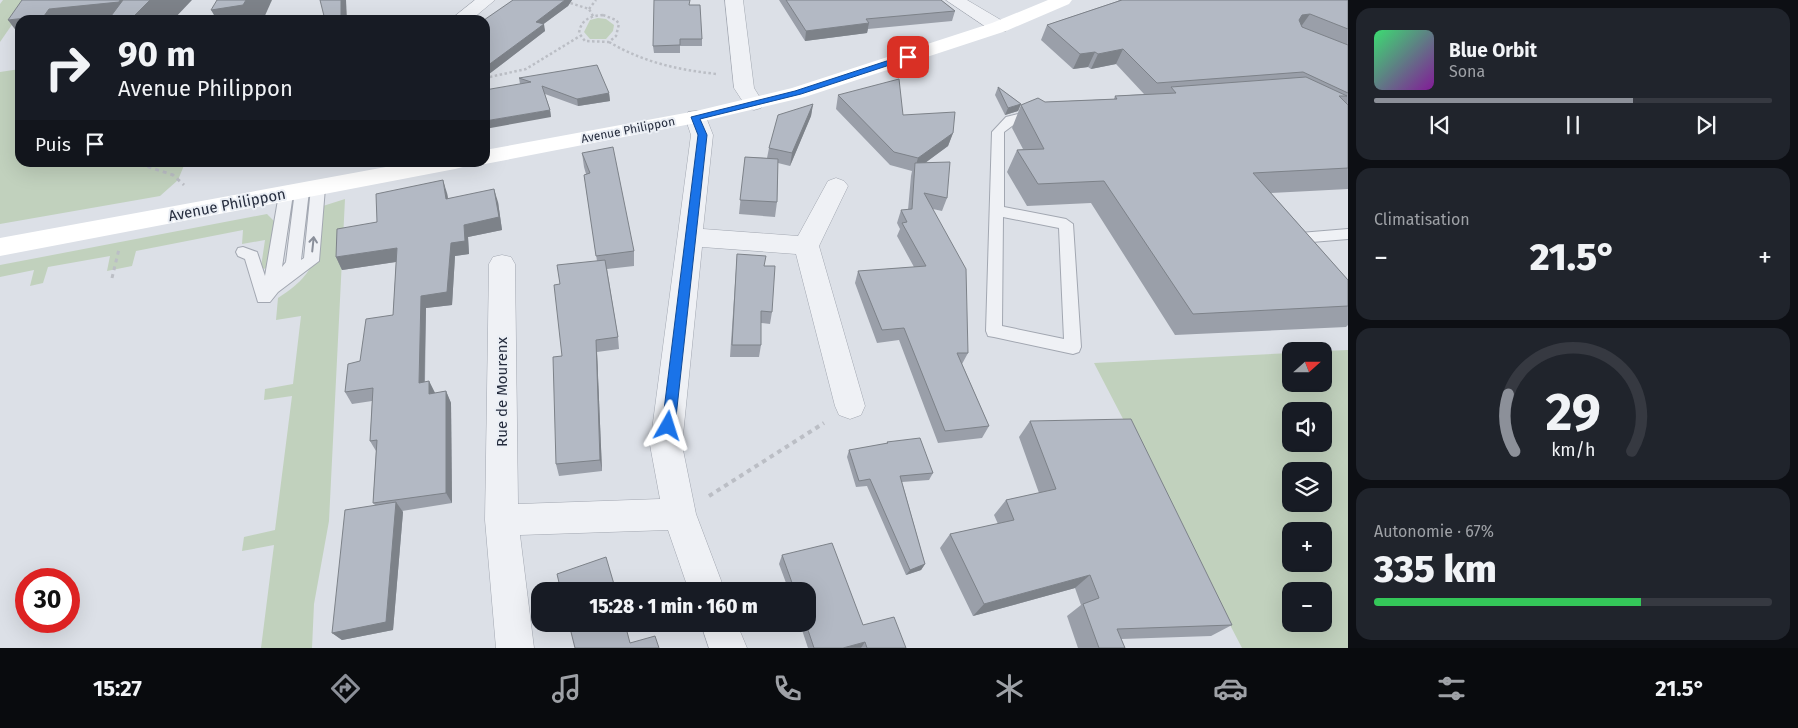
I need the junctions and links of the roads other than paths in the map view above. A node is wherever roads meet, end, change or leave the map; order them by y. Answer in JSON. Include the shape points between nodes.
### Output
{"nodes":[{"id":1,"x":486,"y":0,"type":"edge"},
{"id":2,"x":734,"y":0,"type":"edge"},
{"id":3,"x":955,"y":0,"type":"edge"},
{"id":4,"x":1063,"y":0,"type":"edge"},
{"id":5,"x":466,"y":15,"type":"edge"},
{"id":6,"x":999,"y":27,"type":"junction"},
{"id":7,"x":754,"y":104,"type":"junction"},
{"id":8,"x":1058,"y":112,"type":"edge"},
{"id":9,"x":696,"y":117,"type":"junction"},
{"id":10,"x":490,"y":156,"type":"edge"},
{"id":11,"x":419,"y":167,"type":"edge"},
{"id":12,"x":836,"y":186,"type":"dead end"},
{"id":13,"x":302,"y":191,"type":"junction"},
{"id":14,"x":997,"y":211,"type":"junction"},
{"id":15,"x":1348,"y":234,"type":"edge"},
{"id":16,"x":689,"y":237,"type":"junction"},
{"id":17,"x":806,"y":246,"type":"junction"},
{"id":18,"x":0,"y":247,"type":"edge"},
{"id":19,"x":243,"y":252,"type":"dead end"},
{"id":20,"x":1301,"y":253,"type":"edge"},
{"id":21,"x":502,"y":264,"type":"dead end"},
{"id":22,"x":271,"y":290,"type":"junction"},
{"id":23,"x":850,"y":406,"type":"road end"},
{"id":24,"x":679,"y":514,"type":"junction"},
{"id":25,"x":502,"y":520,"type":"junction"},
{"id":26,"x":704,"y":582,"type":"edge"},
{"id":27,"x":722,"y":632,"type":"edge"},
{"id":28,"x":515,"y":648,"type":"edge"},
{"id":29,"x":728,"y":648,"type":"edge"}],
"edges":[{"from":1,"to":5,"type":"street"},
{"from":2,"to":7,"type":"street","via":[[744,88]]},
{"from":3,"to":6,"type":"street"},
{"from":4,"to":6,"type":"street","name":"Avenue Philippon"},
{"from":6,"to":7,"type":"street","name":"Avenue Philippon"},
{"from":7,"to":9,"type":"street","name":"Avenue Philippon"},
{"from":8,"to":14,"type":"lane","via":[[1028,114],[1003,122],[998,132]]},
{"from":9,"to":10,"type":"street","name":"Avenue Philippon"},
{"from":9,"to":16,"type":"street","via":[[702,135]]},
{"from":11,"to":13,"type":"street","name":"Avenue Philippon"},
{"from":12,"to":17,"type":"street"},
{"from":13,"to":18,"type":"street","name":"Avenue Philippon"},
{"from":13,"to":22,"type":"lane"},
{"from":22,"to":13,"type":"lane","one_way":true,"via":[[311,261]]},
{"from":14,"to":14,"type":"lane","via":[[1066,224],[1073,347],[994,331]]},
{"from":15,"to":20,"type":"lane","via":[[1288,239]]},
{"from":16,"to":17,"type":"street"},
{"from":16,"to":24,"type":"street","via":[[666,445]]},
{"from":17,"to":23,"type":"street"},
{"from":19,"to":22,"type":"lane","via":[[252,256],[264,298]]},
{"from":21,"to":25,"type":"street","name":"Rue de Mourenx"},
{"from":24,"to":25,"type":"street"},
{"from":24,"to":26,"type":"street"},
{"from":25,"to":28,"type":"street","name":"Rue de Mourenx"},
{"from":27,"to":29,"type":"street"}]}
